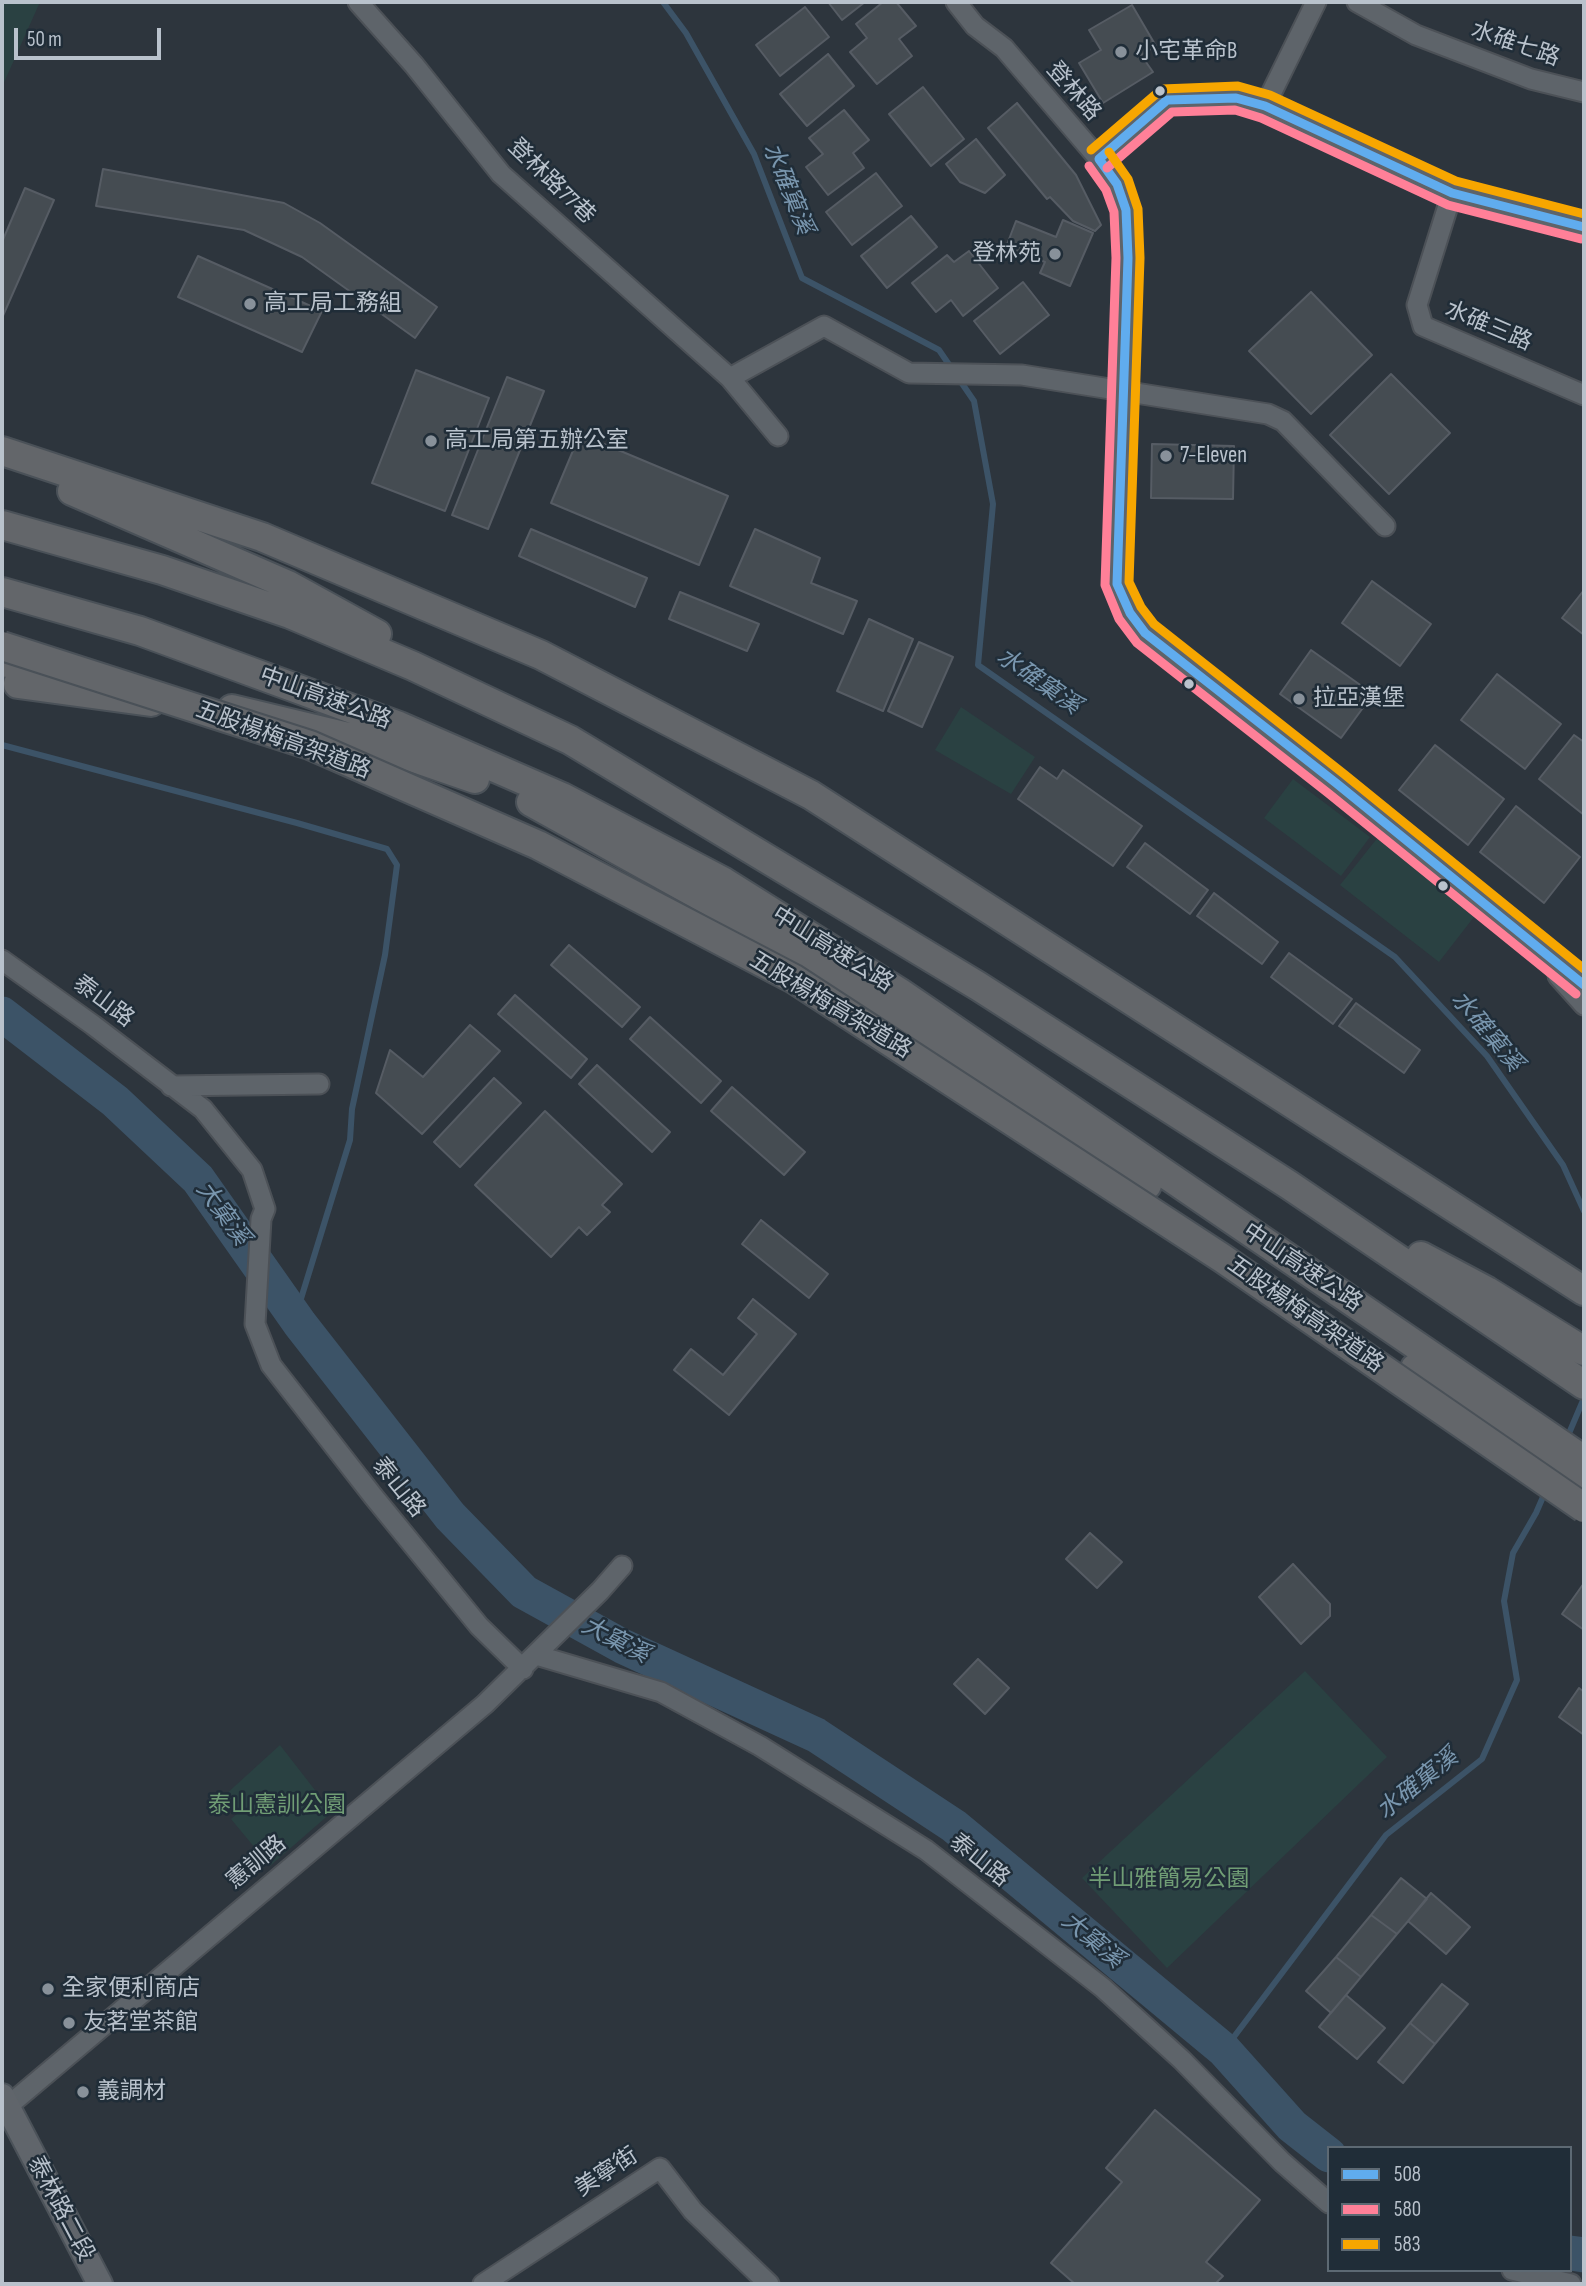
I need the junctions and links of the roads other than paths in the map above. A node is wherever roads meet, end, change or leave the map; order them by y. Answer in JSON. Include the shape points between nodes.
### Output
{"nodes":[{"id":1,"x":358,"y":2,"type":"edge"},
{"id":2,"x":956,"y":2,"type":"edge"},
{"id":3,"x":1316,"y":2,"type":"edge"},
{"id":4,"x":1357,"y":2,"type":"edge"},
{"id":5,"x":1584,"y":92,"type":"edge"},
{"id":6,"x":1265,"y":106,"type":"junction"},
{"id":7,"x":1099,"y":159,"type":"junction"},
{"id":8,"x":1452,"y":193,"type":"junction"},
{"id":9,"x":1584,"y":227,"type":"edge"},
{"id":10,"x":730,"y":378,"type":"junction"},
{"id":11,"x":1124,"y":391,"type":"junction"},
{"id":12,"x":1584,"y":395,"type":"edge"},
{"id":13,"x":778,"y":436,"type":"dead end"},
{"id":14,"x":2,"y":451,"type":"edge"},
{"id":15,"x":2,"y":460,"type":"edge"},
{"id":16,"x":2,"y":525,"type":"edge"},
{"id":17,"x":1385,"y":526,"type":"dead end"},
{"id":18,"x":2,"y":592,"type":"edge"},
{"id":19,"x":2,"y":646,"type":"edge"},
{"id":20,"x":2,"y":662,"type":"edge"},
{"id":21,"x":2,"y":681,"type":"edge"},
{"id":22,"x":279,"y":719,"type":"junction"},
{"id":23,"x":570,"y":740,"type":"junction"},
{"id":24,"x":525,"y":799,"type":"junction"},
{"id":25,"x":724,"y":882,"type":"junction"},
{"id":26,"x":1513,"y":926,"type":"junction"},
{"id":27,"x":2,"y":960,"type":"edge"},
{"id":28,"x":1584,"y":985,"type":"edge"},
{"id":29,"x":1584,"y":1004,"type":"edge"},
{"id":30,"x":320,"y":1084,"type":"dead end"},
{"id":31,"x":171,"y":1086,"type":"junction"},
{"id":32,"x":1289,"y":1185,"type":"junction"},
{"id":33,"x":1584,"y":1291,"type":"edge"},
{"id":34,"x":1584,"y":1351,"type":"edge"},
{"id":35,"x":1581,"y":1383,"type":"edge"},
{"id":36,"x":1545,"y":1446,"type":"junction"},
{"id":37,"x":1580,"y":1475,"type":"edge"},
{"id":38,"x":1584,"y":1508,"type":"edge"},
{"id":39,"x":622,"y":1566,"type":"dead end"},
{"id":40,"x":530,"y":1662,"type":"junction"},
{"id":41,"x":5,"y":2101,"type":"edge"},
{"id":42,"x":1327,"y":2201,"type":"edge"},
{"id":43,"x":1520,"y":2272,"type":"edge"},
{"id":44,"x":100,"y":2284,"type":"edge"},
{"id":45,"x":483,"y":2284,"type":"edge"},
{"id":46,"x":769,"y":2284,"type":"edge"},
{"id":47,"x":1571,"y":2284,"type":"edge"}],
"edges":[{"from":1,"to":10,"type":"street","name":"登林路77巷","via":[[502,174]]},
{"from":2,"to":7,"type":"street","name":"登林路","via":[[975,26],[1004,48]]},
{"from":3,"to":6,"type":"street"},
{"from":4,"to":5,"type":"street","name":"水碓七路","via":[[1416,35],[1531,79]]},
{"from":6,"to":7,"type":"street","via":[[1236,98],[1167,100]]},
{"from":6,"to":8,"type":"street"},
{"from":7,"to":11,"type":"street","name":"登林路","via":[[1117,184],[1126,210]]},
{"from":8,"to":9,"type":"street"},
{"from":8,"to":12,"type":"street","name":"水碓三路","via":[[1417,305],[1423,326]]},
{"from":10,"to":11,"type":"street","via":[[824,326],[909,373],[1022,375]]},
{"from":10,"to":13,"type":"street","name":"登林路77巷"},
{"from":11,"to":17,"type":"street","via":[[1268,414],[1283,421]]},
{"from":11,"to":26,"type":"street","name":"登林路","via":[[1117,584],[1130,613],[1145,633]]},
{"from":14,"to":33,"type":"highway","via":[[262,537],[528,650],[811,796]]},
{"from":15,"to":23,"type":"highway","via":[[288,585]]},
{"from":16,"to":23,"type":"highway","name":"中山高速公路","via":[[162,570],[290,614]]},
{"from":18,"to":25,"type":"highway","name":"中山高速公路","via":[[140,631],[399,726],[562,797]]},
{"from":19,"to":38,"type":"highway","name":"五股楊梅高架道路","bridge":true,"via":[[310,745],[538,845],[794,979],[1222,1258]]},
{"from":20,"to":22,"type":"highway"},
{"from":21,"to":22,"type":"highway"},
{"from":22,"to":24,"type":"highway","via":[[446,767]]},
{"from":23,"to":32,"type":"highway","name":"中山高速公路","via":[[978,986]]},
{"from":24,"to":25,"type":"highway"},
{"from":24,"to":36,"type":"highway","via":[[711,902],[889,1013],[1320,1302]]},
{"from":25,"to":36,"type":"highway","name":"中山高速公路","via":[[898,992]]},
{"from":26,"to":28,"type":"street","name":"登林路"},
{"from":26,"to":29,"type":"street","name":"登林路"},
{"from":27,"to":31,"type":"street","name":"泰山路"},
{"from":30,"to":31,"type":"street"},
{"from":31,"to":40,"type":"street","name":"泰山路","via":[[203,1109],[252,1170],[265,1209],[255,1324],[271,1365],[479,1626]]},
{"from":32,"to":34,"type":"highway","via":[[1487,1291]]},
{"from":32,"to":35,"type":"highway","name":"中山高速公路"},
{"from":36,"to":37,"type":"highway","name":"中山高速公路"},
{"from":39,"to":40,"type":"street","name":"憲訓路"},
{"from":40,"to":41,"type":"street","name":"憲訓路"},
{"from":40,"to":42,"type":"street","name":"泰山路","via":[[661,1692],[760,1746],[926,1850],[1103,1988]]},
{"from":41,"to":44,"type":"main road","name":"泰林路二段"},
{"from":43,"to":47,"type":"street"},
{"from":45,"to":46,"type":"street","name":"美寧街","via":[[660,2168],[693,2211]]}]}
